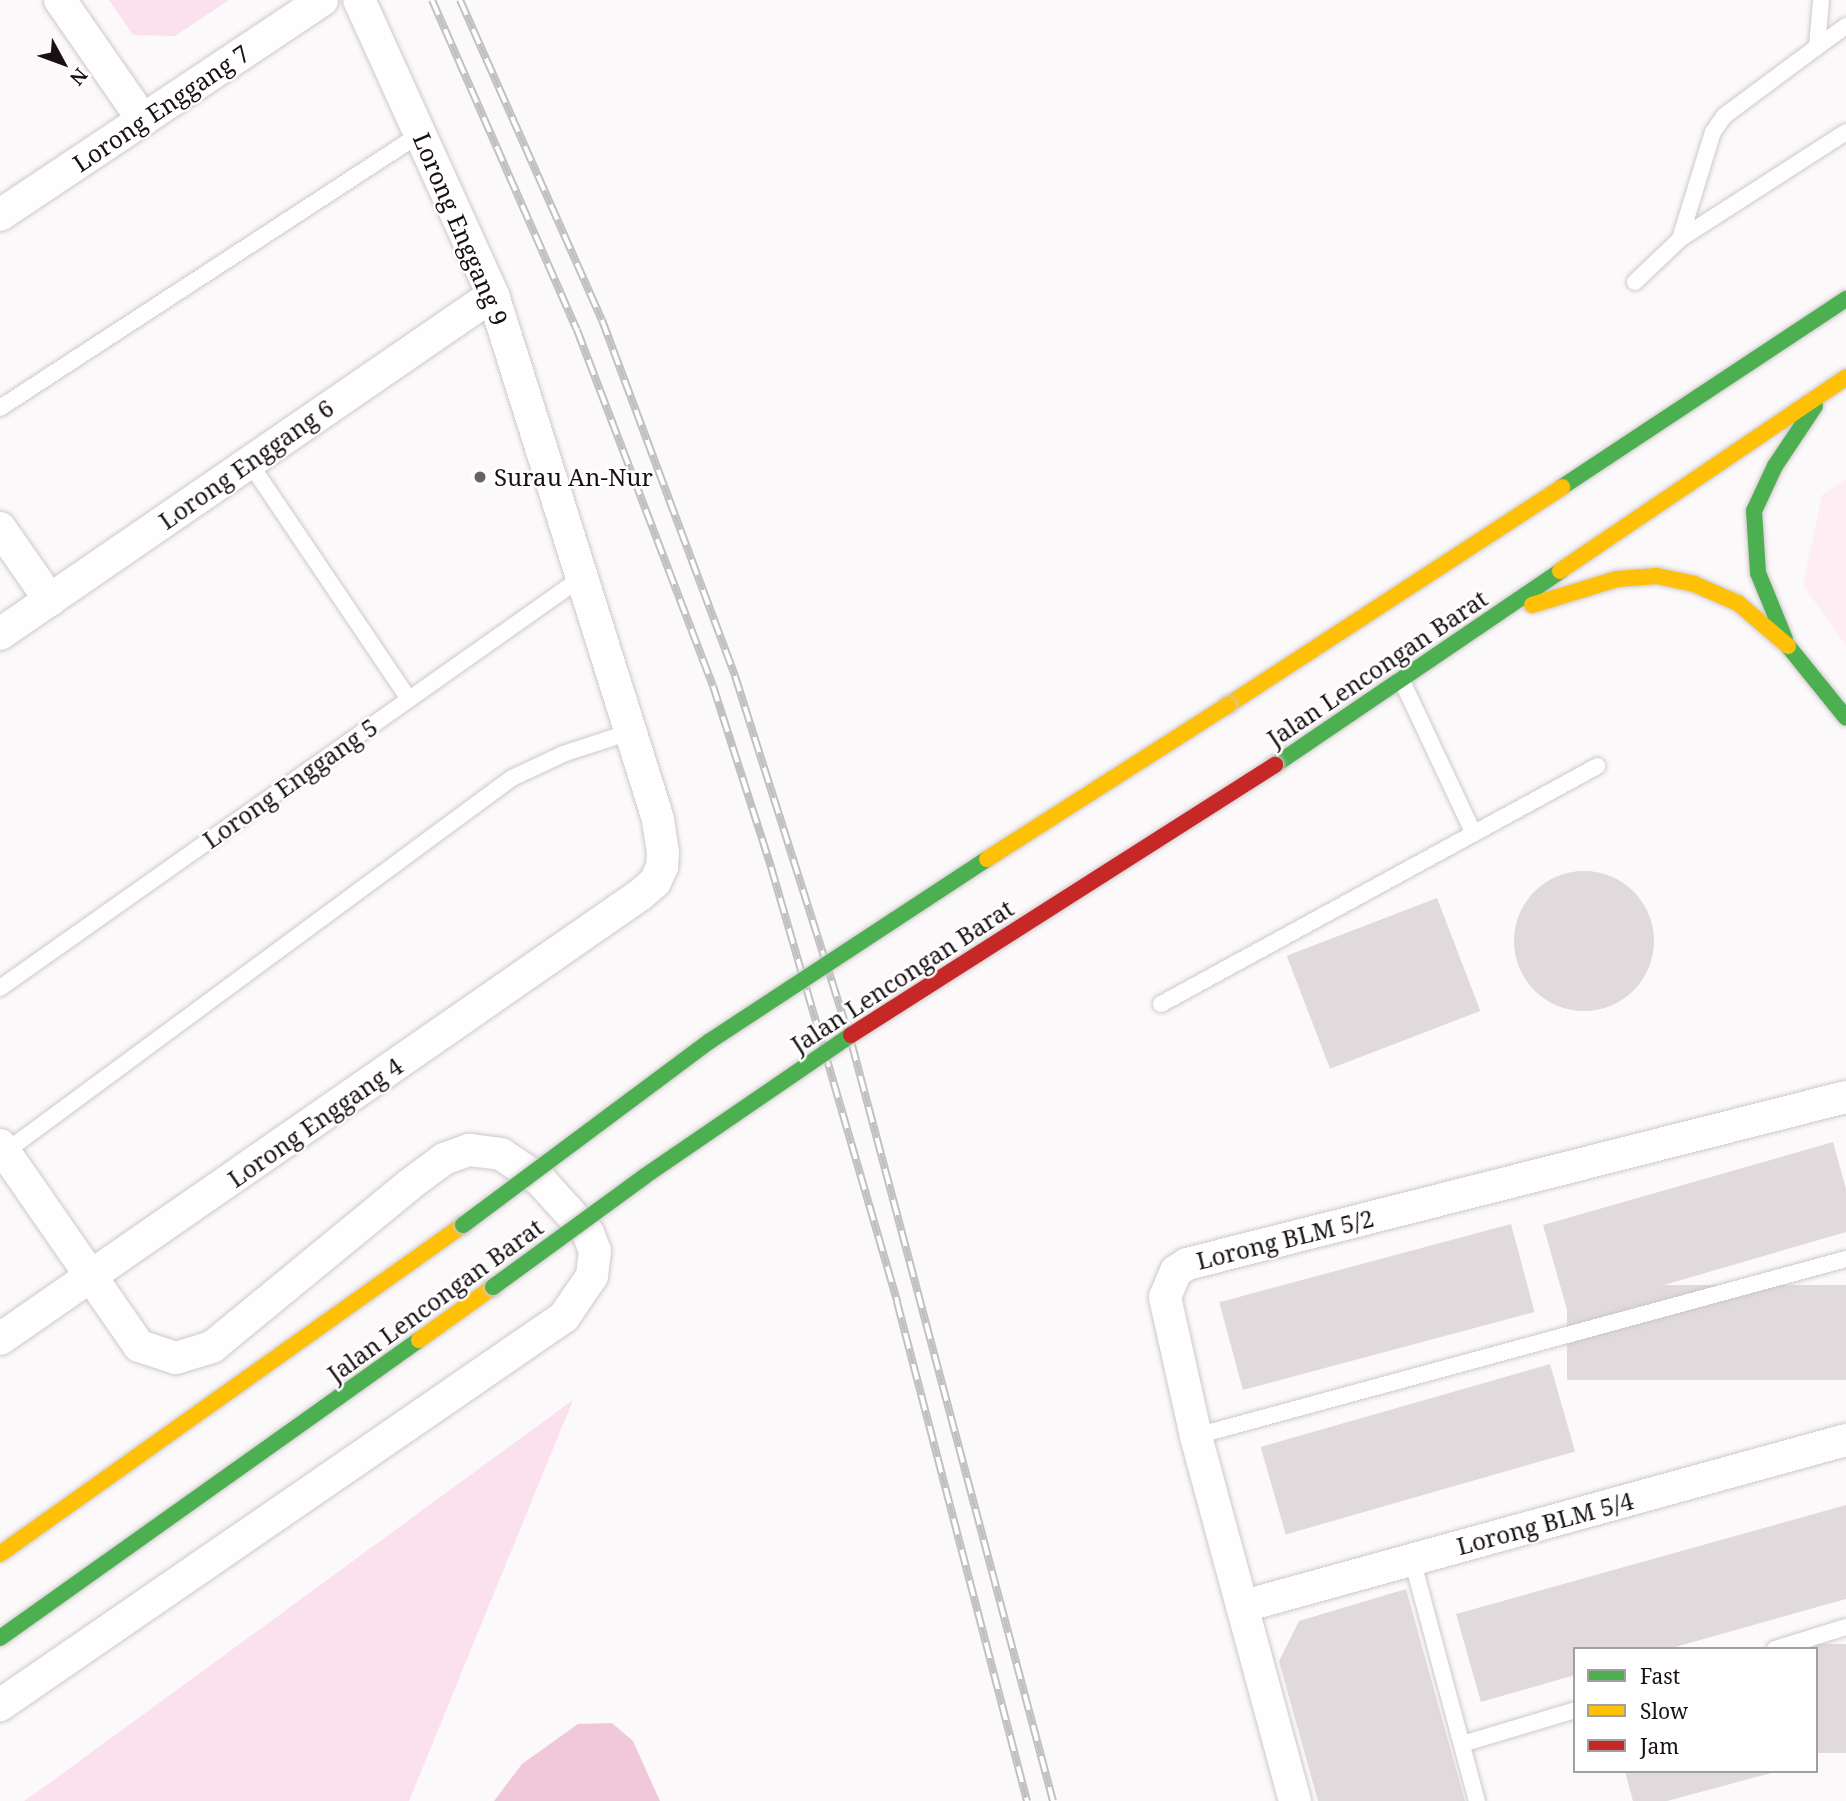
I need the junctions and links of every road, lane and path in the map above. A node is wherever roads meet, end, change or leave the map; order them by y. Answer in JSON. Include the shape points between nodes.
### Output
{"nodes":[{"id":1,"x":60,"y":0,"type":"edge"},
{"id":2,"x":322,"y":0,"type":"edge"},
{"id":3,"x":359,"y":0,"type":"edge"},
{"id":4,"x":1821,"y":0,"type":"edge"},
{"id":5,"x":1846,"y":26,"type":"edge"},
{"id":6,"x":1817,"y":47,"type":"junction"},
{"id":7,"x":143,"y":120,"type":"junction"},
{"id":8,"x":1846,"y":132,"type":"edge"},
{"id":9,"x":421,"y":134,"type":"junction"},
{"id":10,"x":1,"y":212,"type":"edge"},
{"id":11,"x":1680,"y":239,"type":"junction"},
{"id":12,"x":1635,"y":282,"type":"dead end"},
{"id":13,"x":493,"y":295,"type":"junction"},
{"id":14,"x":1846,"y":299,"type":"edge"},
{"id":15,"x":1846,"y":377,"type":"edge"},
{"id":16,"x":1826,"y":390,"type":"junction"},
{"id":17,"x":0,"y":408,"type":"edge"},
{"id":18,"x":249,"y":462,"type":"junction"},
{"id":19,"x":0,"y":528,"type":"edge"},
{"id":20,"x":581,"y":578,"type":"junction"},
{"id":21,"x":50,"y":600,"type":"junction"},
{"id":22,"x":1494,"y":616,"type":"junction"},
{"id":23,"x":0,"y":634,"type":"edge"},
{"id":24,"x":1788,"y":646,"type":"junction"},
{"id":25,"x":1401,"y":679,"type":"junction"},
{"id":26,"x":409,"y":699,"type":"junction"},
{"id":27,"x":1846,"y":718,"type":"edge"},
{"id":28,"x":630,"y":732,"type":"junction"},
{"id":29,"x":1597,"y":765,"type":"dead end"},
{"id":30,"x":1474,"y":834,"type":"junction"},
{"id":31,"x":662,"y":867,"type":"joint"},
{"id":32,"x":0,"y":988,"type":"edge"},
{"id":33,"x":1161,"y":1004,"type":"dead end"},
{"id":34,"x":1846,"y":1097,"type":"edge"},
{"id":35,"x":3,"y":1148,"type":"edge"},
{"id":36,"x":1846,"y":1259,"type":"edge"},
{"id":37,"x":91,"y":1277,"type":"junction"},
{"id":38,"x":0,"y":1339,"type":"edge"},
{"id":39,"x":1196,"y":1436,"type":"junction"},
{"id":40,"x":1846,"y":1440,"type":"edge"},
{"id":41,"x":0,"y":1554,"type":"edge"},
{"id":42,"x":1412,"y":1559,"type":"junction"},
{"id":43,"x":1244,"y":1606,"type":"junction"},
{"id":44,"x":1846,"y":1627,"type":"edge"},
{"id":45,"x":0,"y":1638,"type":"edge"},
{"id":46,"x":1781,"y":1647,"type":"edge"},
{"id":47,"x":0,"y":1705,"type":"edge"},
{"id":48,"x":1573,"y":1711,"type":"edge"},
{"id":49,"x":1462,"y":1744,"type":"junction"},
{"id":50,"x":1295,"y":1801,"type":"edge"},
{"id":51,"x":1477,"y":1801,"type":"edge"}],
"edges":[{"from":1,"to":7,"type":"street"},
{"from":2,"to":7,"type":"street","name":"Lorong Enggang 7"},
{"from":3,"to":9,"type":"street","name":"Lorong Enggang 9"},
{"from":4,"to":6,"type":"lane"},
{"from":5,"to":6,"type":"lane"},
{"from":6,"to":11,"type":"lane","via":[[1718,124]]},
{"from":7,"to":10,"type":"street","name":"Lorong Enggang 7"},
{"from":8,"to":11,"type":"lane"},
{"from":9,"to":13,"type":"street","name":"Lorong Enggang 9"},
{"from":9,"to":17,"type":"lane"},
{"from":11,"to":12,"type":"lane"},
{"from":13,"to":18,"type":"street","name":"Lorong Enggang 6"},
{"from":13,"to":20,"type":"street","name":"Lorong Enggang 9"},
{"from":14,"to":41,"type":"main road","name":"Jalan Lencongan Barat","bridge":true,"via":[[1340,635],[721,1033],[463,1225]]},
{"from":15,"to":16,"type":"main road","name":"Jalan Lencongan Barat"},
{"from":16,"to":22,"type":"main road","name":"Jalan Lencongan Barat"},
{"from":16,"to":24,"type":"main road","via":[[1775,466],[1755,511],[1758,573]]},
{"from":18,"to":21,"type":"street","name":"Lorong Enggang 6"},
{"from":18,"to":26,"type":"lane"},
{"from":19,"to":21,"type":"street"},
{"from":20,"to":26,"type":"lane","name":"Lorong Enggang 5"},
{"from":20,"to":28,"type":"street","name":"Lorong Enggang 9"},
{"from":21,"to":23,"type":"street","name":"Lorong Enggang 6"},
{"from":22,"to":24,"type":"main road","via":[[1618,579],[1657,576],[1694,584],[1738,603]]},
{"from":22,"to":25,"type":"main road","name":"Jalan Lencongan Barat"},
{"from":24,"to":27,"type":"main road"},
{"from":25,"to":30,"type":"lane"},
{"from":25,"to":45,"type":"main road","name":"Jalan Lencongan Barat","bridge":true,"via":[[1275,765],[842,1041]]},
{"from":26,"to":32,"type":"lane","name":"Lorong Enggang 5"},
{"from":28,"to":31,"type":"street","name":"Lorong Enggang 9","via":[[658,819]]},
{"from":28,"to":35,"type":"lane","via":[[563,754],[512,778]]},
{"from":29,"to":30,"type":"lane"},
{"from":30,"to":33,"type":"lane"},
{"from":31,"to":37,"type":"street","name":"Lorong Enggang 4","via":[[655,882],[640,895]]},
{"from":34,"to":39,"type":"street","name":"Lorong BLM 5/2","via":[[1187,1264],[1176,1271],[1165,1297]]},
{"from":35,"to":37,"type":"street"},
{"from":36,"to":39,"type":"lane"},
{"from":37,"to":38,"type":"street","name":"Lorong Enggang 4"},
{"from":37,"to":47,"type":"street","via":[[139,1346],[176,1358],[212,1346],[444,1159],[470,1150],[501,1154],[541,1181],[588,1233],[595,1251],[592,1276],[564,1317]]},
{"from":39,"to":43,"type":"street","name":"Lorong BLM 5/2"},
{"from":40,"to":42,"type":"street","name":"Lorong BLM 5/4"},
{"from":42,"to":43,"type":"street","name":"Lorong BLM 5/4"},
{"from":42,"to":49,"type":"lane"},
{"from":43,"to":50,"type":"street","name":"Lorong BLM 5/2"},
{"from":44,"to":46,"type":"lane"},
{"from":48,"to":49,"type":"lane"},
{"from":49,"to":51,"type":"lane"}]}
